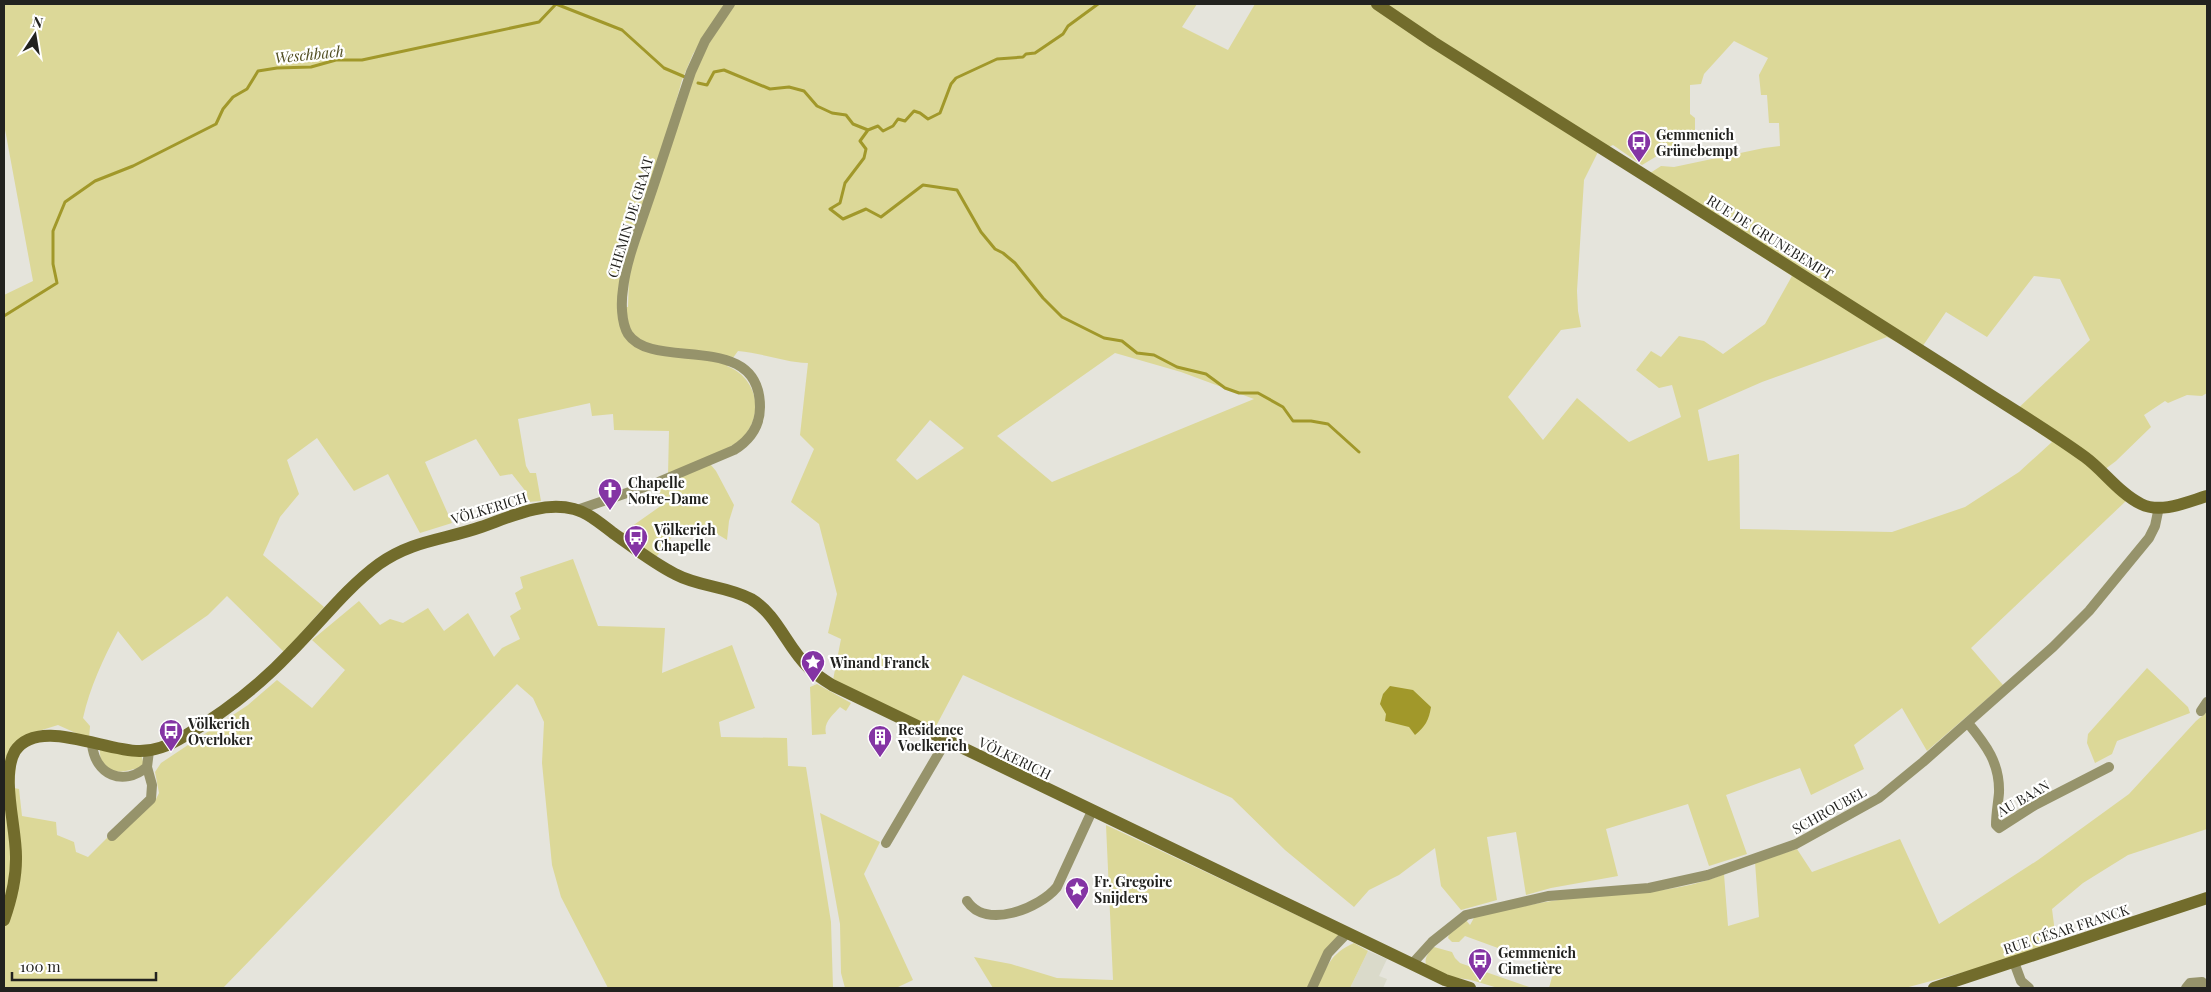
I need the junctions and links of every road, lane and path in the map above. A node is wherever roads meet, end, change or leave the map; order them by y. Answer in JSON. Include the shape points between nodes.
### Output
{"nodes":[{"id":1,"x":730,"y":4,"type":"edge"},
{"id":2,"x":1376,"y":4,"type":"edge"},
{"id":3,"x":2207,"y":496,"type":"edge"},
{"id":4,"x":2159,"y":507,"type":"junction"},
{"id":5,"x":577,"y":510,"type":"junction"},
{"id":6,"x":1968,"y":723,"type":"junction"},
{"id":7,"x":946,"y":741,"type":"junction"},
{"id":8,"x":92,"y":744,"type":"junction"},
{"id":9,"x":149,"y":751,"type":"junction"},
{"id":10,"x":147,"y":766,"type":"junction"},
{"id":11,"x":2110,"y":767,"type":"dead end"},
{"id":12,"x":1092,"y":811,"type":"junction"},
{"id":13,"x":112,"y":836,"type":"dead end"},
{"id":14,"x":886,"y":843,"type":"dead end"},
{"id":15,"x":2207,"y":898,"type":"edge"},
{"id":16,"x":967,"y":902,"type":"dead end"},
{"id":17,"x":4,"y":920,"type":"edge"},
{"id":18,"x":1347,"y":933,"type":"junction"},
{"id":19,"x":2014,"y":962,"type":"junction"},
{"id":20,"x":1412,"y":964,"type":"junction"},
{"id":21,"x":2207,"y":987,"type":"edge"},
{"id":22,"x":1312,"y":988,"type":"edge"},
{"id":23,"x":1470,"y":988,"type":"edge"},
{"id":24,"x":1934,"y":988,"type":"edge"},
{"id":25,"x":2029,"y":988,"type":"edge"},
{"id":26,"x":2186,"y":988,"type":"edge"}],
"edges":[{"from":1,"to":5,"type":"street","name":"CHEMIN DE GRAAT","via":[[705,41],[691,72],[626,272],[622,308],[627,332],[640,343],[652,348],[728,360],[748,372],[760,397],[759,421],[745,443],[734,450],[656,483]]},
{"from":2,"to":4,"type":"main road","name":"RUE DE GRUNEBEMPT","via":[[2032,422],[2085,457],[2141,504]]},
{"from":3,"to":4,"type":"main road","via":[[2172,507]]},
{"from":4,"to":6,"type":"street","name":"SCHROUBEL","via":[[2155,526],[2148,538],[2088,611]]},
{"from":5,"to":7,"type":"main road","name":"VÖLKERICH","via":[[674,574],[750,598],[770,616],[799,656],[819,676]]},
{"from":5,"to":9,"type":"main road","name":"VÖLKERICH","via":[[548,507],[526,511],[401,551],[339,598],[254,688],[180,739]]},
{"from":6,"to":11,"type":"street","name":"AU BAAN","via":[[1993,758],[1999,791],[1996,814],[1999,828],[2034,805]]},
{"from":6,"to":20,"type":"street","name":"SCHROUBEL","via":[[1879,798],[1796,844],[1708,875],[1666,885],[1548,896],[1466,915],[1452,924]]},
{"from":7,"to":12,"type":"main road","name":"VÖLKERICH"},
{"from":7,"to":14,"type":"street"},
{"from":8,"to":9,"type":"main road","name":"VÖLKERICH","via":[[118,750]]},
{"from":8,"to":10,"type":"street","via":[[97,761],[114,776],[124,778]]},
{"from":8,"to":17,"type":"main road","name":"VÖLKERICH","via":[[42,736],[23,743],[15,752],[9,781],[16,838],[16,874]]},
{"from":9,"to":10,"type":"street"},
{"from":10,"to":13,"type":"street","via":[[152,785],[151,799]]},
{"from":12,"to":16,"type":"street","via":[[1057,887],[1048,898],[1008,915],[991,916],[973,910]]},
{"from":12,"to":18,"type":"main road","name":"VÖLKERICH"},
{"from":15,"to":19,"type":"main road","name":"RUE CÉSAR FRANCK"},
{"from":18,"to":20,"type":"main road","name":"VÖLKERICH"},
{"from":18,"to":22,"type":"street","via":[[1328,954]]},
{"from":19,"to":24,"type":"main road","name":"RUE CÉSAR FRANCK"},
{"from":19,"to":25,"type":"street","via":[[2021,981]]},
{"from":20,"to":23,"type":"main road"},
{"from":21,"to":26,"type":"street","via":[[2202,982],[2190,983]]}]}
